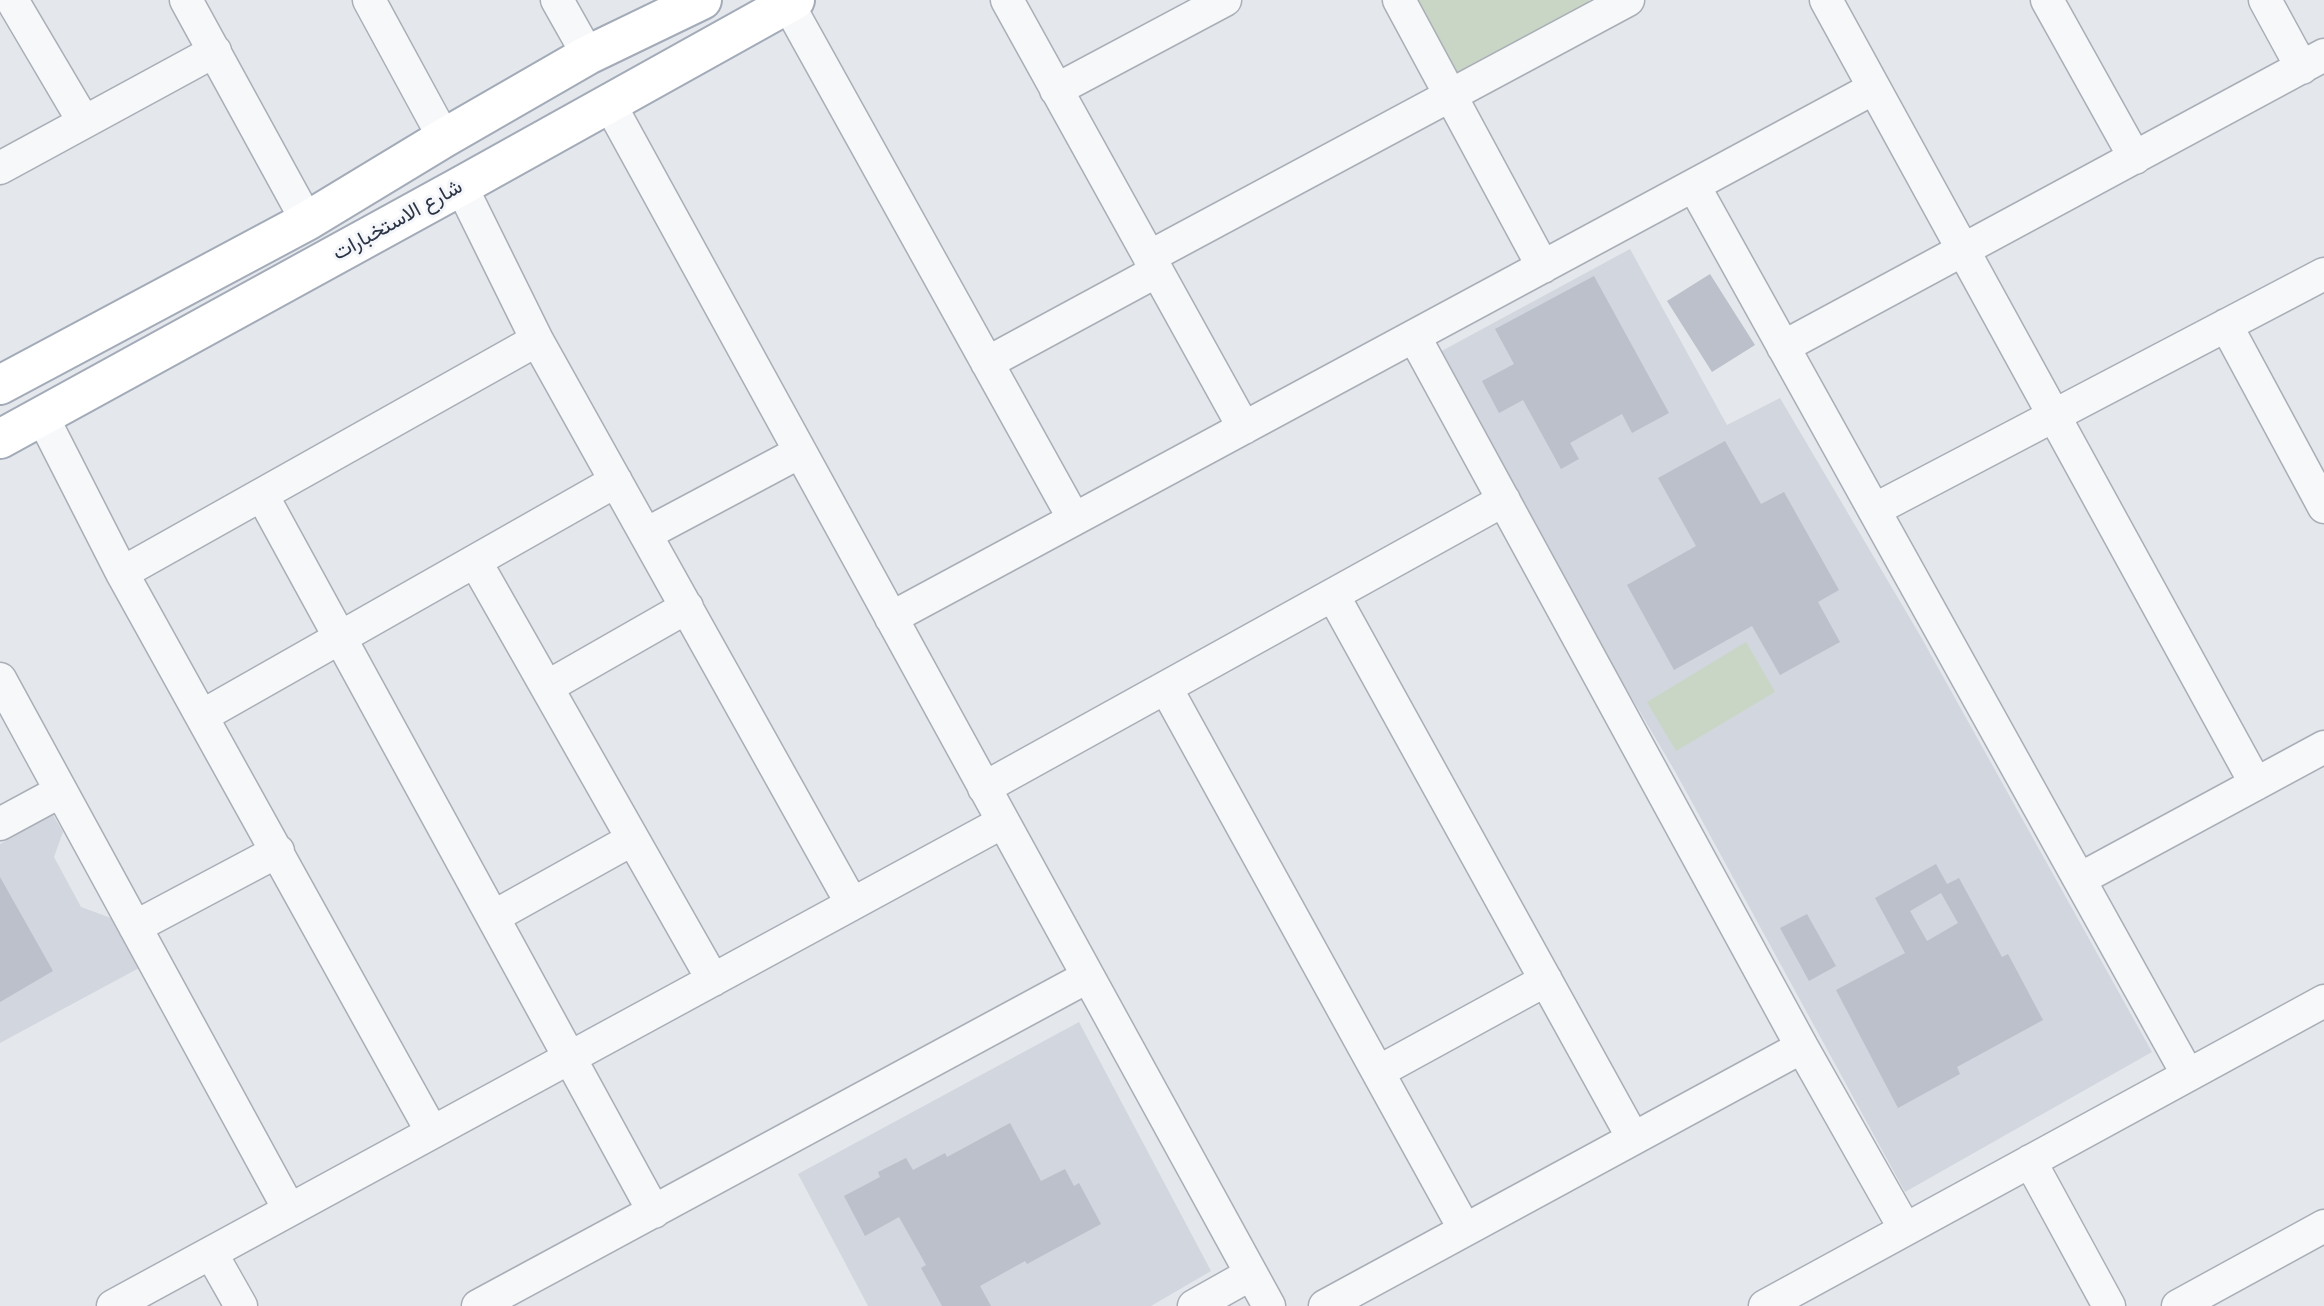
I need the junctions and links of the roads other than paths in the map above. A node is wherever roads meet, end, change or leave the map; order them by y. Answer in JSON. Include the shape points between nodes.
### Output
{"nodes":[{"id":1,"x":12,"y":0,"type":"edge"},
{"id":2,"x":186,"y":0,"type":"edge"},
{"id":3,"x":369,"y":0,"type":"edge"},
{"id":4,"x":558,"y":0,"type":"edge"},
{"id":5,"x":1007,"y":0,"type":"edge"},
{"id":6,"x":1225,"y":0,"type":"edge"},
{"id":7,"x":1399,"y":0,"type":"edge"},
{"id":8,"x":1826,"y":0,"type":"edge"},
{"id":9,"x":2047,"y":0,"type":"edge"},
{"id":10,"x":2265,"y":0,"type":"edge"},
{"id":11,"x":791,"y":2,"type":"edge"},
{"id":12,"x":1618,"y":2,"type":"edge"},
{"id":13,"x":693,"y":5,"type":"edge"},
{"id":14,"x":708,"y":47,"type":"junction"},
{"id":15,"x":215,"y":51,"type":"junction"},
{"id":16,"x":588,"y":55,"type":"junction"},
{"id":17,"x":2313,"y":62,"type":"edge"},
{"id":18,"x":1874,"y":88,"type":"junction"},
{"id":19,"x":1056,"y":90,"type":"junction"},
{"id":20,"x":1450,"y":95,"type":"junction"},
{"id":21,"x":609,"y":103,"type":"junction"},
{"id":22,"x":84,"y":122,"type":"junction"},
{"id":23,"x":444,"y":138,"type":"junction"},
{"id":24,"x":2135,"y":158,"type":"junction"},
{"id":25,"x":0,"y":167,"type":"edge"},
{"id":26,"x":461,"y":186,"type":"junction"},
{"id":27,"x":1694,"y":186,"type":"junction"},
{"id":28,"x":307,"y":221,"type":"junction"},
{"id":29,"x":1963,"y":251,"type":"junction"},
{"id":30,"x":1153,"y":264,"type":"junction"},
{"id":31,"x":1543,"y":267,"type":"junction"},
{"id":32,"x":2324,"y":274,"type":"edge"},
{"id":33,"x":2226,"y":325,"type":"junction"},
{"id":34,"x":1414,"y":336,"type":"junction"},
{"id":35,"x":537,"y":340,"type":"junction"},
{"id":36,"x":1783,"y":346,"type":"junction"},
{"id":37,"x":988,"y":363,"type":"junction"},
{"id":38,"x":0,"y":385,"type":"edge"},
{"id":39,"x":42,"y":416,"type":"junction"},
{"id":40,"x":2054,"y":416,"type":"junction"},
{"id":41,"x":1244,"y":428,"type":"junction"},
{"id":42,"x":0,"y":439,"type":"edge"},
{"id":43,"x":800,"y":452,"type":"junction"},
{"id":44,"x":616,"y":481,"type":"junction"},
{"id":45,"x":262,"y":495,"type":"junction"},
{"id":46,"x":2322,"y":498,"type":"edge"},
{"id":47,"x":1504,"y":500,"type":"junction"},
{"id":48,"x":1874,"y":510,"type":"junction"},
{"id":49,"x":1074,"y":519,"type":"junction"},
{"id":50,"x":646,"y":534,"type":"junction"},
{"id":51,"x":475,"y":561,"type":"junction"},
{"id":52,"x":122,"y":572,"type":"junction"},
{"id":53,"x":1334,"y":595,"type":"junction"},
{"id":54,"x":687,"y":607,"type":"junction"},
{"id":55,"x":891,"y":618,"type":"junction"},
{"id":56,"x":340,"y":638,"type":"junction"},
{"id":57,"x":0,"y":679,"type":"edge"},
{"id":58,"x":547,"y":687,"type":"junction"},
{"id":59,"x":1166,"y":688,"type":"junction"},
{"id":60,"x":202,"y":716,"type":"junction"},
{"id":61,"x":2324,"y":747,"type":"edge"},
{"id":62,"x":2256,"y":784,"type":"junction"},
{"id":63,"x":984,"y":788,"type":"junction"},
{"id":64,"x":61,"y":791,"type":"junction"},
{"id":65,"x":1003,"y":822,"type":"junction"},
{"id":66,"x":0,"y":824,"type":"edge"},
{"id":67,"x":633,"y":839,"type":"junction"},
{"id":68,"x":278,"y":851,"type":"junction"},
{"id":69,"x":2080,"y":879,"type":"junction"},
{"id":70,"x":852,"y":904,"type":"junction"},
{"id":71,"x":493,"y":917,"type":"junction"},
{"id":72,"x":135,"y":927,"type":"junction"},
{"id":73,"x":1087,"y":977,"type":"junction"},
{"id":74,"x":713,"y":980,"type":"junction"},
{"id":75,"x":1546,"y":980,"type":"junction"},
{"id":76,"x":2324,"y":1001,"type":"edge"},
{"id":77,"x":1802,"y":1046,"type":"junction"},
{"id":78,"x":569,"y":1057,"type":"junction"},
{"id":79,"x":1377,"y":1072,"type":"junction"},
{"id":80,"x":2188,"y":1075,"type":"junction"},
{"id":81,"x":432,"y":1132,"type":"junction"},
{"id":82,"x":1633,"y":1139,"type":"junction"},
{"id":83,"x":2030,"y":1161,"type":"junction"},
{"id":84,"x":289,"y":1209,"type":"junction"},
{"id":85,"x":654,"y":1212,"type":"junction"},
{"id":86,"x":2324,"y":1226,"type":"edge"},
{"id":87,"x":1905,"y":1229,"type":"junction"},
{"id":88,"x":1465,"y":1230,"type":"junction"},
{"id":89,"x":211,"y":1253,"type":"junction"},
{"id":90,"x":1251,"y":1274,"type":"junction"},
{"id":91,"x":533,"y":1293,"type":"edge"},
{"id":92,"x":113,"y":1306,"type":"edge"},
{"id":93,"x":241,"y":1306,"type":"edge"},
{"id":94,"x":478,"y":1306,"type":"edge"},
{"id":95,"x":1194,"y":1306,"type":"edge"},
{"id":96,"x":1269,"y":1306,"type":"edge"},
{"id":97,"x":1325,"y":1306,"type":"edge"},
{"id":98,"x":1765,"y":1306,"type":"edge"},
{"id":99,"x":2109,"y":1306,"type":"edge"},
{"id":100,"x":2178,"y":1306,"type":"edge"}],
"edges":[{"from":1,"to":22,"type":"street"},
{"from":2,"to":15,"type":"street"},
{"from":3,"to":23,"type":"street"},
{"from":4,"to":16,"type":"street"},
{"from":5,"to":19,"type":"street"},
{"from":6,"to":19,"type":"street"},
{"from":7,"to":20,"type":"street"},
{"from":8,"to":18,"type":"street"},
{"from":9,"to":24,"type":"street"},
{"from":10,"to":17,"type":"street"},
{"from":11,"to":14,"type":"main road","name":"شارع الاستخبارات"},
{"from":11,"to":37,"type":"street"},
{"from":12,"to":20,"type":"street"},
{"from":13,"to":14,"type":"main road"},
{"from":13,"to":16,"type":"main road","name":"شارع الاستخبارات"},
{"from":14,"to":21,"type":"main road","name":"شارع الاستخبارات"},
{"from":15,"to":22,"type":"street"},
{"from":15,"to":28,"type":"street"},
{"from":16,"to":23,"type":"main road","name":"شارع الاستخبارات"},
{"from":17,"to":24,"type":"street"},
{"from":18,"to":27,"type":"street"},
{"from":18,"to":29,"type":"street"},
{"from":19,"to":30,"type":"street"},
{"from":20,"to":30,"type":"street"},
{"from":20,"to":31,"type":"street"},
{"from":21,"to":26,"type":"main road","name":"شارع الاستخبارات"},
{"from":21,"to":43,"type":"street"},
{"from":22,"to":25,"type":"street"},
{"from":23,"to":28,"type":"main road","name":"شارع الاستخبارات"},
{"from":24,"to":29,"type":"street"},
{"from":26,"to":35,"type":"street"},
{"from":26,"to":39,"type":"main road","name":"شارع الاستخبارات"},
{"from":27,"to":31,"type":"street"},
{"from":27,"to":36,"type":"street"},
{"from":28,"to":38,"type":"main road","name":"شارع الاستخبارات"},
{"from":29,"to":36,"type":"street"},
{"from":29,"to":40,"type":"street"},
{"from":30,"to":37,"type":"street"},
{"from":30,"to":41,"type":"street"},
{"from":31,"to":34,"type":"street"},
{"from":32,"to":33,"type":"street"},
{"from":33,"to":40,"type":"street"},
{"from":33,"to":46,"type":"street"},
{"from":34,"to":41,"type":"street"},
{"from":34,"to":47,"type":"street"},
{"from":35,"to":44,"type":"street"},
{"from":35,"to":45,"type":"street"},
{"from":36,"to":48,"type":"street"},
{"from":37,"to":49,"type":"street"},
{"from":39,"to":42,"type":"main road","name":"شارع الاستخبارات"},
{"from":39,"to":52,"type":"street"},
{"from":40,"to":48,"type":"street"},
{"from":40,"to":62,"type":"street"},
{"from":41,"to":49,"type":"street"},
{"from":43,"to":50,"type":"street"},
{"from":43,"to":55,"type":"street"},
{"from":44,"to":50,"type":"street"},
{"from":44,"to":51,"type":"street"},
{"from":45,"to":52,"type":"street"},
{"from":45,"to":56,"type":"street"},
{"from":47,"to":53,"type":"street"},
{"from":47,"to":77,"type":"street"},
{"from":48,"to":69,"type":"street"},
{"from":49,"to":55,"type":"street"},
{"from":50,"to":54,"type":"street"},
{"from":51,"to":56,"type":"street"},
{"from":51,"to":58,"type":"street"},
{"from":52,"to":60,"type":"street"},
{"from":53,"to":59,"type":"street"},
{"from":53,"to":75,"type":"street"},
{"from":54,"to":58,"type":"street"},
{"from":54,"to":70,"type":"street"},
{"from":55,"to":63,"type":"street"},
{"from":56,"to":60,"type":"street"},
{"from":56,"to":71,"type":"street"},
{"from":57,"to":64,"type":"street"},
{"from":58,"to":67,"type":"street"},
{"from":59,"to":63,"type":"street"},
{"from":59,"to":79,"type":"street"},
{"from":60,"to":68,"type":"street"},
{"from":61,"to":62,"type":"street"},
{"from":62,"to":69,"type":"street"},
{"from":63,"to":65,"type":"street"},
{"from":64,"to":66,"type":"street"},
{"from":64,"to":72,"type":"street"},
{"from":65,"to":70,"type":"street"},
{"from":65,"to":73,"type":"street"},
{"from":67,"to":71,"type":"street"},
{"from":67,"to":74,"type":"street"},
{"from":68,"to":72,"type":"street"},
{"from":68,"to":81,"type":"street"},
{"from":69,"to":80,"type":"street"},
{"from":70,"to":74,"type":"street"},
{"from":71,"to":78,"type":"street"},
{"from":72,"to":84,"type":"street"},
{"from":73,"to":85,"type":"street"},
{"from":73,"to":90,"type":"street"},
{"from":74,"to":78,"type":"street"},
{"from":75,"to":79,"type":"street"},
{"from":75,"to":82,"type":"street"},
{"from":76,"to":80,"type":"street"},
{"from":77,"to":82,"type":"street"},
{"from":77,"to":87,"type":"street"},
{"from":78,"to":81,"type":"street"},
{"from":78,"to":85,"type":"street"},
{"from":79,"to":88,"type":"street"},
{"from":80,"to":83,"type":"street"},
{"from":81,"to":84,"type":"street"},
{"from":82,"to":88,"type":"street"},
{"from":83,"to":87,"type":"street"},
{"from":83,"to":99,"type":"street"},
{"from":84,"to":89,"type":"street"},
{"from":85,"to":91,"type":"street"},
{"from":86,"to":100,"type":"street"},
{"from":87,"to":98,"type":"street"},
{"from":88,"to":97,"type":"street"},
{"from":89,"to":92,"type":"street"},
{"from":89,"to":93,"type":"street"},
{"from":90,"to":95,"type":"street"},
{"from":90,"to":96,"type":"street"},
{"from":91,"to":94,"type":"street"}]}
